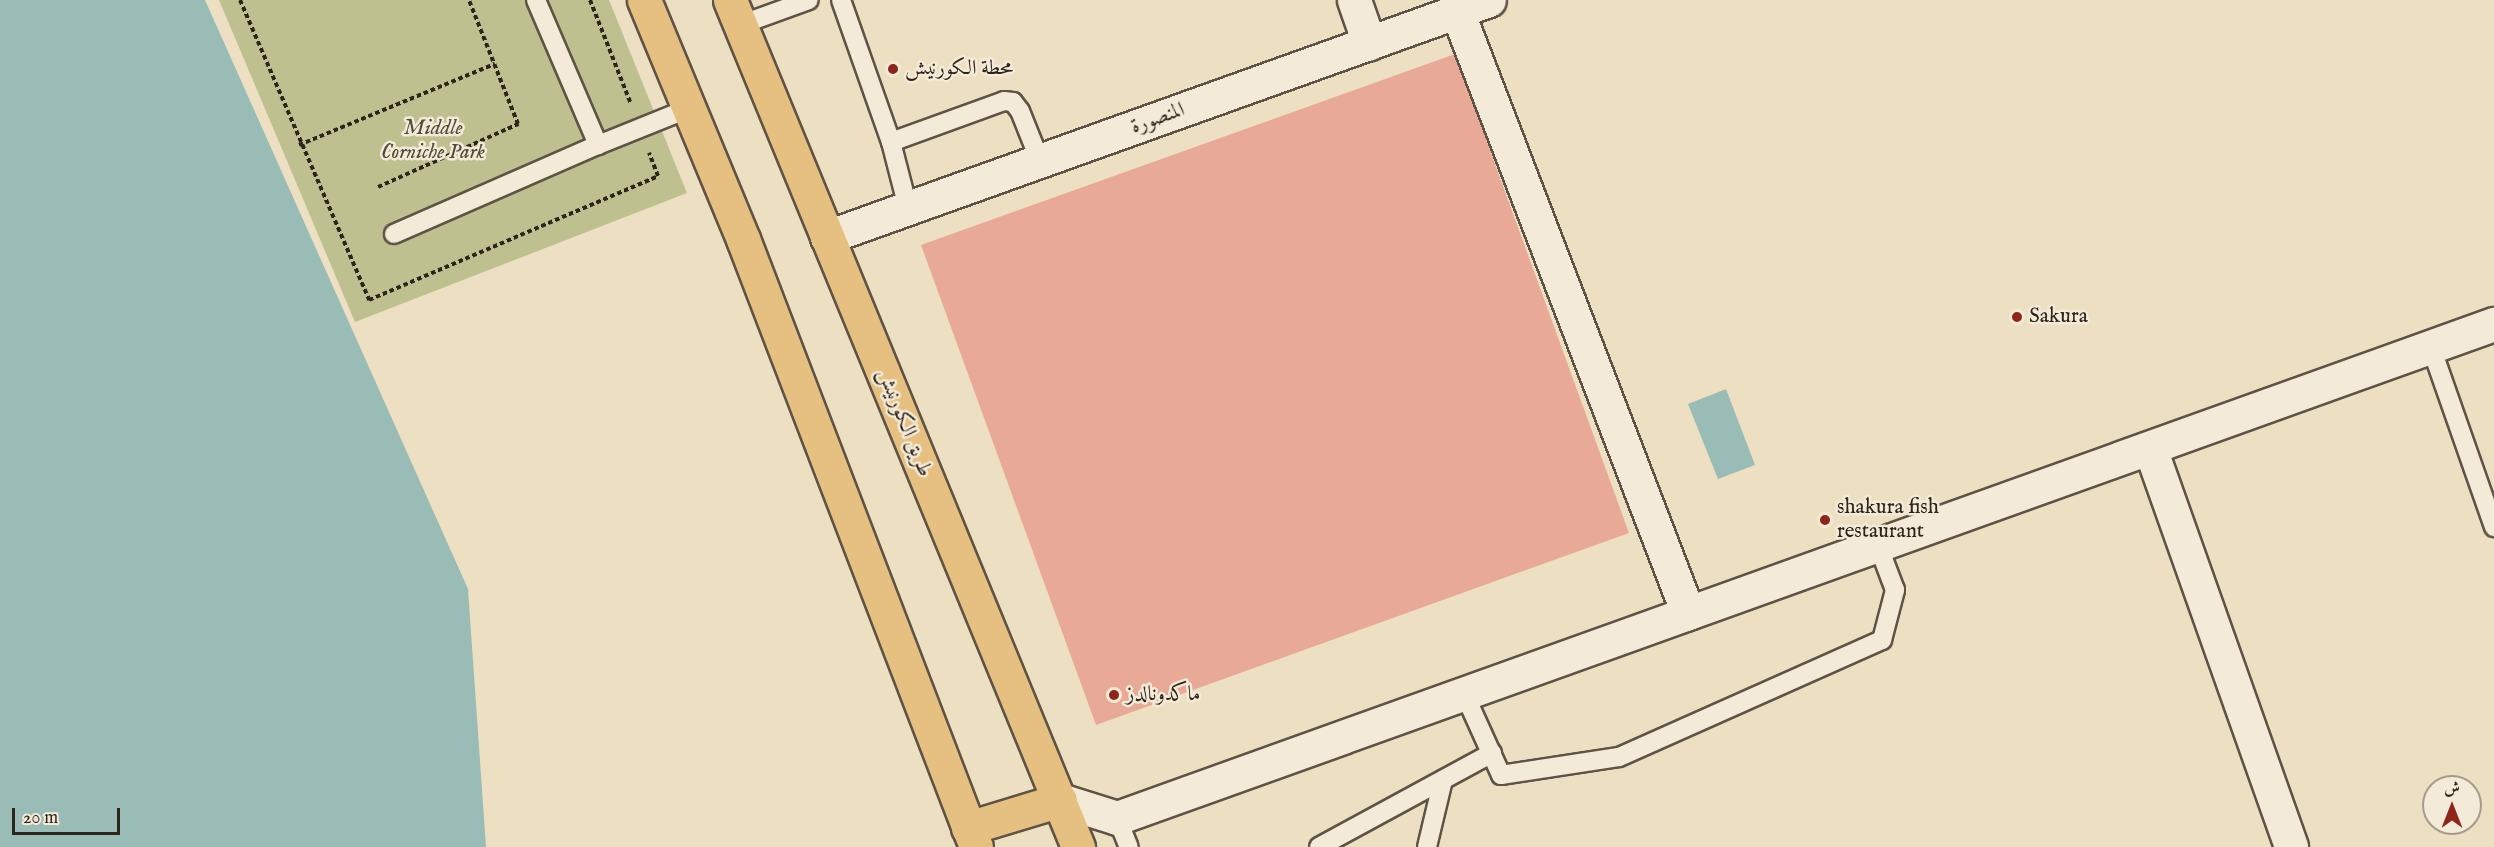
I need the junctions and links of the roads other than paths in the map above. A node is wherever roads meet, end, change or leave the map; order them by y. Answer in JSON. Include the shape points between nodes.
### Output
{"nodes":[{"id":1,"x":536,"y":0,"type":"edge"},
{"id":2,"x":644,"y":0,"type":"edge"},
{"id":3,"x":809,"y":0,"type":"edge"},
{"id":4,"x":841,"y":0,"type":"edge"},
{"id":5,"x":1354,"y":0,"type":"edge"},
{"id":6,"x":1488,"y":0,"type":"edge"},
{"id":7,"x":1457,"y":11,"type":"junction"},
{"id":8,"x":735,"y":13,"type":"edge"},
{"id":9,"x":1369,"y":43,"type":"junction"},
{"id":10,"x":687,"y":109,"type":"junction"},
{"id":11,"x":891,"y":142,"type":"junction"},
{"id":12,"x":598,"y":145,"type":"junction"},
{"id":13,"x":1040,"y":161,"type":"junction"},
{"id":14,"x":908,"y":208,"type":"junction"},
{"id":15,"x":394,"y":234,"type":"dead end"},
{"id":16,"x":827,"y":237,"type":"junction"},
{"id":17,"x":2494,"y":324,"type":"edge"},
{"id":18,"x":2431,"y":347,"type":"junction"},
{"id":19,"x":2150,"y":448,"type":"junction"},
{"id":20,"x":2494,"y":527,"type":"edge"},
{"id":21,"x":1878,"y":545,"type":"junction"},
{"id":22,"x":1688,"y":613,"type":"junction"},
{"id":23,"x":1464,"y":693,"type":"junction"},
{"id":24,"x":1492,"y":753,"type":"junction"},
{"id":25,"x":1443,"y":780,"type":"junction"},
{"id":26,"x":1059,"y":800,"type":"junction"},
{"id":27,"x":1123,"y":832,"type":"edge"},
{"id":28,"x":972,"y":837,"type":"edge"},
{"id":29,"x":1078,"y":847,"type":"edge"},
{"id":30,"x":1319,"y":847,"type":"edge"},
{"id":31,"x":1427,"y":847,"type":"edge"},
{"id":32,"x":2291,"y":847,"type":"edge"}],
"edges":[{"from":1,"to":12,"type":"lane"},
{"from":2,"to":10,"type":"main road"},
{"from":3,"to":8,"type":"lane"},
{"from":4,"to":11,"type":"lane"},
{"from":5,"to":9,"type":"street"},
{"from":6,"to":7,"type":"street","name":"المنصورة"},
{"from":7,"to":9,"type":"street","name":"المنصورة"},
{"from":7,"to":22,"type":"street"},
{"from":8,"to":16,"type":"main road","name":"طريق الكورنيش"},
{"from":9,"to":13,"type":"street","name":"المنصورة"},
{"from":10,"to":12,"type":"lane"},
{"from":10,"to":28,"type":"main road","via":[[743,239]]},
{"from":11,"to":13,"type":"lane","via":[[1004,100],[1013,102],[1020,111]]},
{"from":11,"to":14,"type":"lane"},
{"from":12,"to":15,"type":"lane"},
{"from":13,"to":14,"type":"street","name":"المنصورة"},
{"from":14,"to":16,"type":"street","name":"المنصورة"},
{"from":16,"to":26,"type":"main road","name":"طريق الكورنيش"},
{"from":17,"to":18,"type":"street"},
{"from":18,"to":19,"type":"street"},
{"from":18,"to":20,"type":"lane"},
{"from":19,"to":21,"type":"street"},
{"from":19,"to":32,"type":"street"},
{"from":21,"to":22,"type":"street"},
{"from":21,"to":24,"type":"lane","via":[[1895,590],[1882,640],[1619,757],[1501,775]]},
{"from":22,"to":23,"type":"street"},
{"from":23,"to":24,"type":"lane"},
{"from":23,"to":27,"type":"street"},
{"from":24,"to":25,"type":"lane"},
{"from":25,"to":30,"type":"lane"},
{"from":25,"to":31,"type":"lane"},
{"from":26,"to":27,"type":"street"},
{"from":26,"to":28,"type":"main road"},
{"from":26,"to":29,"type":"main road","name":"طريق الكورنيش"}]}
